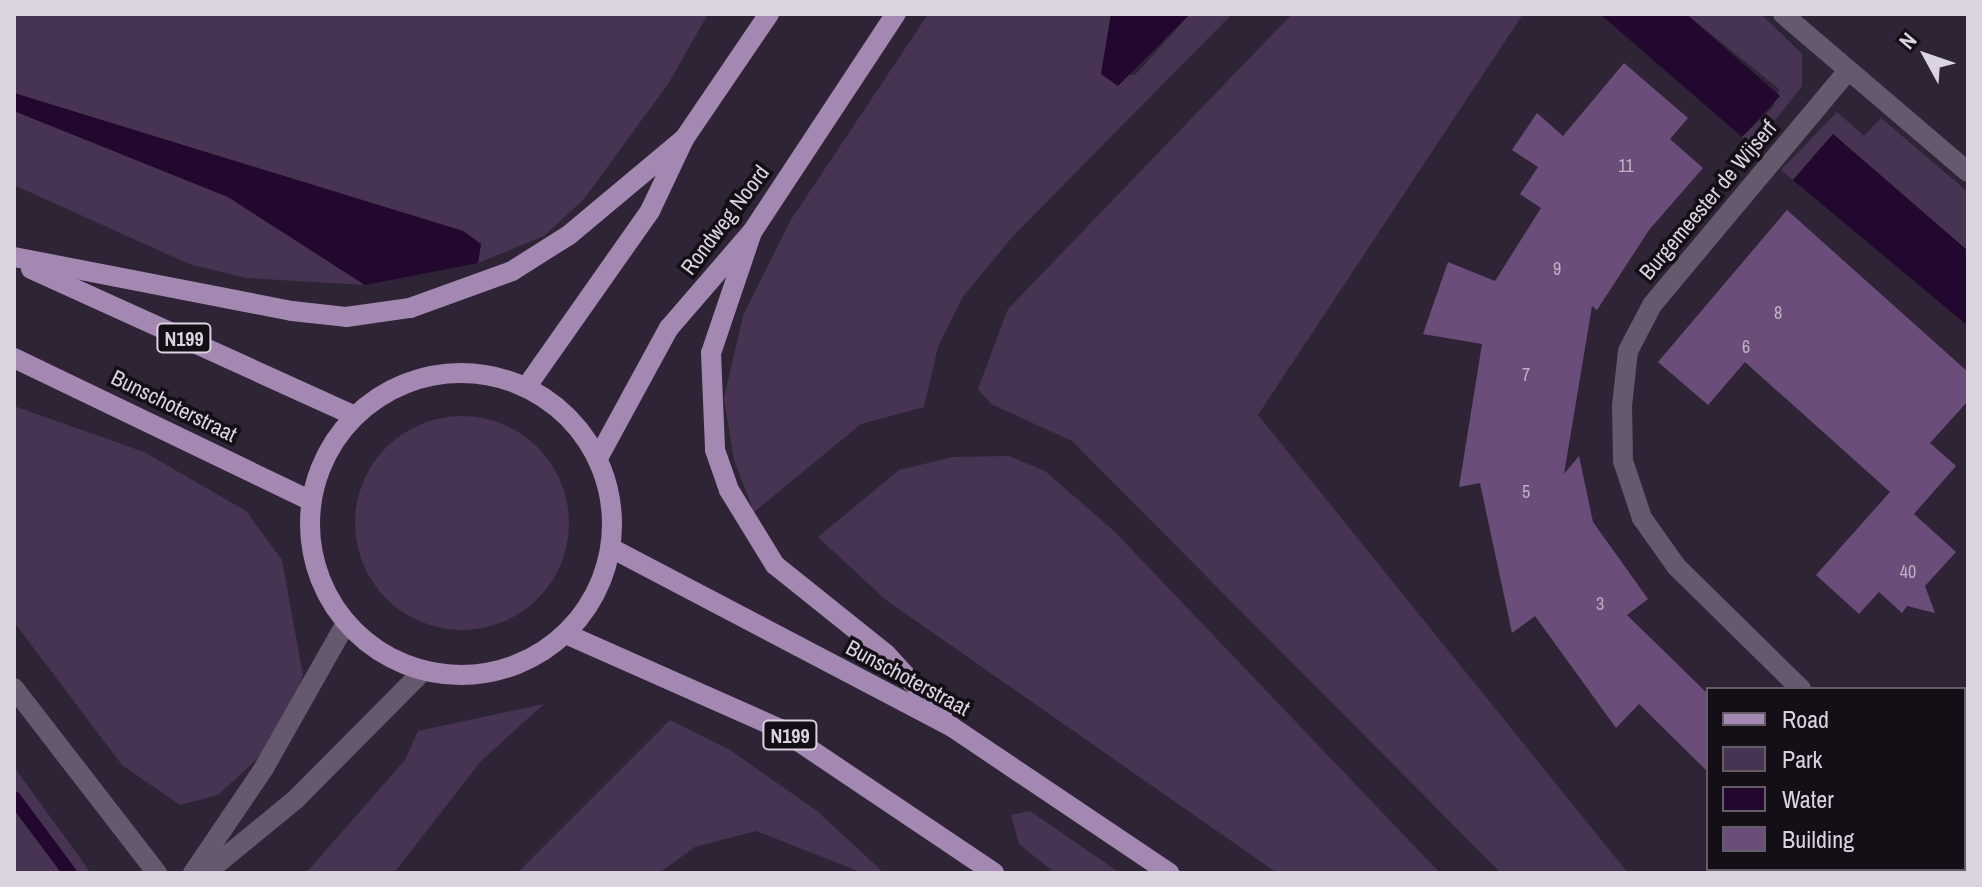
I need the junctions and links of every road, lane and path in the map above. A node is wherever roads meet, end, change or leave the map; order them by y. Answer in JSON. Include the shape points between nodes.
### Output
{"nodes":[{"id":1,"x":769,"y":14,"type":"edge"},
{"id":2,"x":896,"y":14,"type":"edge"},
{"id":3,"x":1783,"y":14,"type":"edge"},
{"id":4,"x":1848,"y":71,"type":"junction"},
{"id":5,"x":684,"y":139,"type":"junction"},
{"id":6,"x":1968,"y":172,"type":"edge"},
{"id":7,"x":752,"y":232,"type":"junction"},
{"id":8,"x":14,"y":259,"type":"edge"},
{"id":9,"x":14,"y":358,"type":"edge"},
{"id":10,"x":527,"y":386,"type":"junction"},
{"id":11,"x":355,"y":416,"type":"junction"},
{"id":12,"x":598,"y":458,"type":"junction"},
{"id":13,"x":311,"y":501,"type":"junction"},
{"id":14,"x":611,"y":548,"type":"junction"},
{"id":15,"x":346,"y":623,"type":"junction"},
{"id":16,"x":566,"y":634,"type":"junction"},
{"id":17,"x":423,"y":671,"type":"junction"},
{"id":18,"x":1799,"y":687,"type":"edge"},
{"id":19,"x":14,"y":688,"type":"edge"},
{"id":20,"x":952,"y":727,"type":"junction"},
{"id":21,"x":157,"y":873,"type":"edge"},
{"id":22,"x":193,"y":873,"type":"edge"},
{"id":23,"x":206,"y":873,"type":"edge"},
{"id":24,"x":994,"y":873,"type":"edge"},
{"id":25,"x":1169,"y":873,"type":"edge"}],
"edges":[{"from":1,"to":5,"type":"main road"},
{"from":2,"to":7,"type":"main road","name":"Rondweg Noord"},
{"from":3,"to":4,"type":"street"},
{"from":4,"to":6,"type":"street"},
{"from":4,"to":18,"type":"street","name":"Burgemeester de Wijserf","via":[[1652,305],[1628,351],[1622,406],[1623,461],[1642,518],[1676,566]]},
{"from":5,"to":8,"type":"main road","via":[[523,264],[410,308],[346,317],[292,311]]},
{"from":5,"to":10,"type":"main road","via":[[650,211]]},
{"from":7,"to":12,"type":"main road","name":"Rondweg Noord","via":[[669,328]]},
{"from":7,"to":20,"type":"main road","via":[[711,353],[715,450],[729,490],[775,565],[886,654]]},
{"from":8,"to":11,"type":"main road","number":"N199"},
{"from":9,"to":13,"type":"main road","name":"Bunschoterstraat"},
{"from":10,"to":11,"type":"main road","via":[[482,373],[432,374],[395,387]]},
{"from":10,"to":12,"type":"main road","via":[[568,415]]},
{"from":11,"to":13,"type":"main road","via":[[330,448]]},
{"from":12,"to":14,"type":"main road","via":[[611,501]]},
{"from":13,"to":15,"type":"main road","via":[[320,579]]},
{"from":14,"to":16,"type":"main road","via":[[599,587]]},
{"from":14,"to":20,"type":"main road","name":"Bunschoterstraat"},
{"from":15,"to":17,"type":"main road","via":[[385,656]]},
{"from":15,"to":22,"type":"street","via":[[264,768]]},
{"from":16,"to":17,"type":"main road","via":[[495,672]]},
{"from":16,"to":24,"type":"main road","number":"N199","via":[[780,729]]},
{"from":17,"to":23,"type":"street","via":[[296,799]]},
{"from":19,"to":21,"type":"street"},
{"from":20,"to":25,"type":"main road","name":"Bunschoterstraat"}]}
